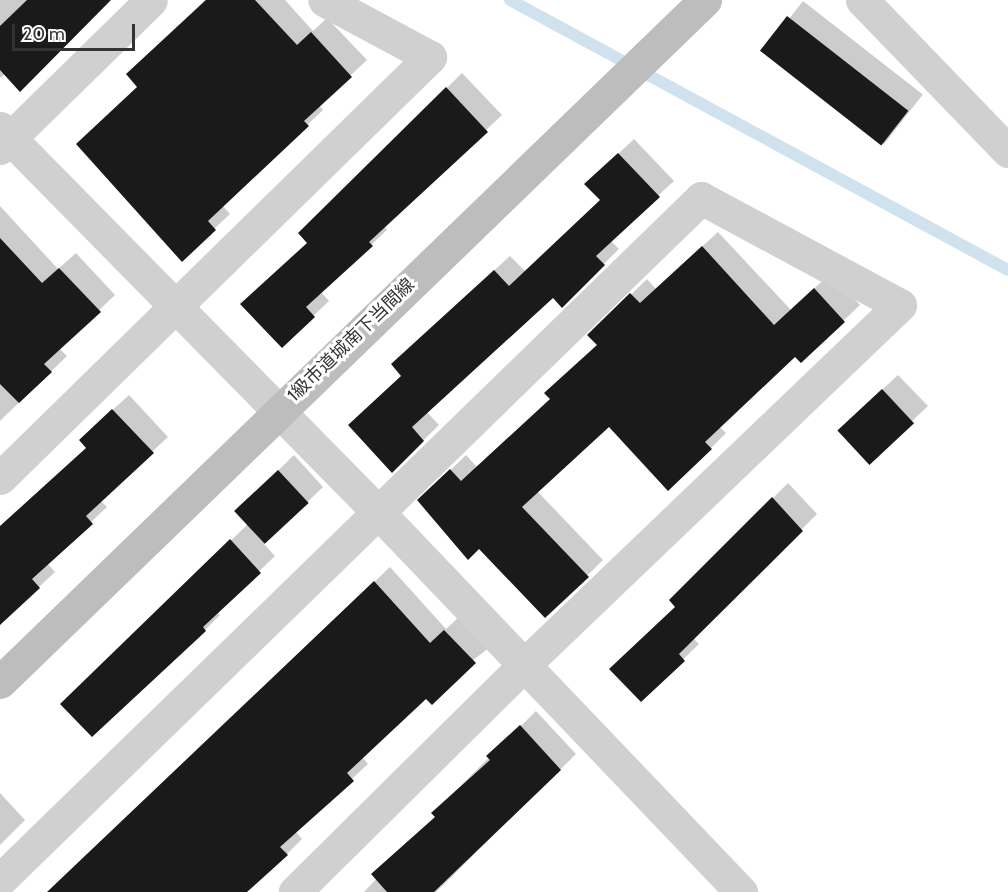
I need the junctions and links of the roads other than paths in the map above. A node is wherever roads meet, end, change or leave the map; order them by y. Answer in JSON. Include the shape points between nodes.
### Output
{"nodes":[{"id":1,"x":151,"y":0,"type":"edge"},
{"id":2,"x":324,"y":0,"type":"edge"},
{"id":3,"x":705,"y":0,"type":"edge"},
{"id":4,"x":862,"y":0,"type":"edge"},
{"id":5,"x":3,"y":138,"type":"edge"},
{"id":6,"x":1008,"y":151,"type":"edge"},
{"id":7,"x":176,"y":306,"type":"junction"},
{"id":8,"x":278,"y":410,"type":"junction"},
{"id":9,"x":0,"y":478,"type":"edge"},
{"id":10,"x":378,"y":512,"type":"junction"},
{"id":11,"x":525,"y":664,"type":"junction"},
{"id":12,"x":0,"y":682,"type":"edge"},
{"id":13,"x":0,"y":880,"type":"edge"},
{"id":14,"x":295,"y":892,"type":"edge"},
{"id":15,"x":741,"y":892,"type":"edge"}],
"edges":[{"from":1,"to":5,"type":"street"},
{"from":2,"to":7,"type":"street","via":[[430,57]]},
{"from":3,"to":8,"type":"street","name":"1級市道城南下当間線"},
{"from":4,"to":6,"type":"street"},
{"from":5,"to":7,"type":"street"},
{"from":7,"to":8,"type":"street"},
{"from":7,"to":9,"type":"street"},
{"from":8,"to":10,"type":"street"},
{"from":8,"to":12,"type":"street","name":"1級市道城南下当間線"},
{"from":10,"to":11,"type":"street"},
{"from":10,"to":11,"type":"street","via":[[701,198],[900,305]]},
{"from":10,"to":13,"type":"street"},
{"from":11,"to":14,"type":"street"},
{"from":11,"to":15,"type":"street"}]}
